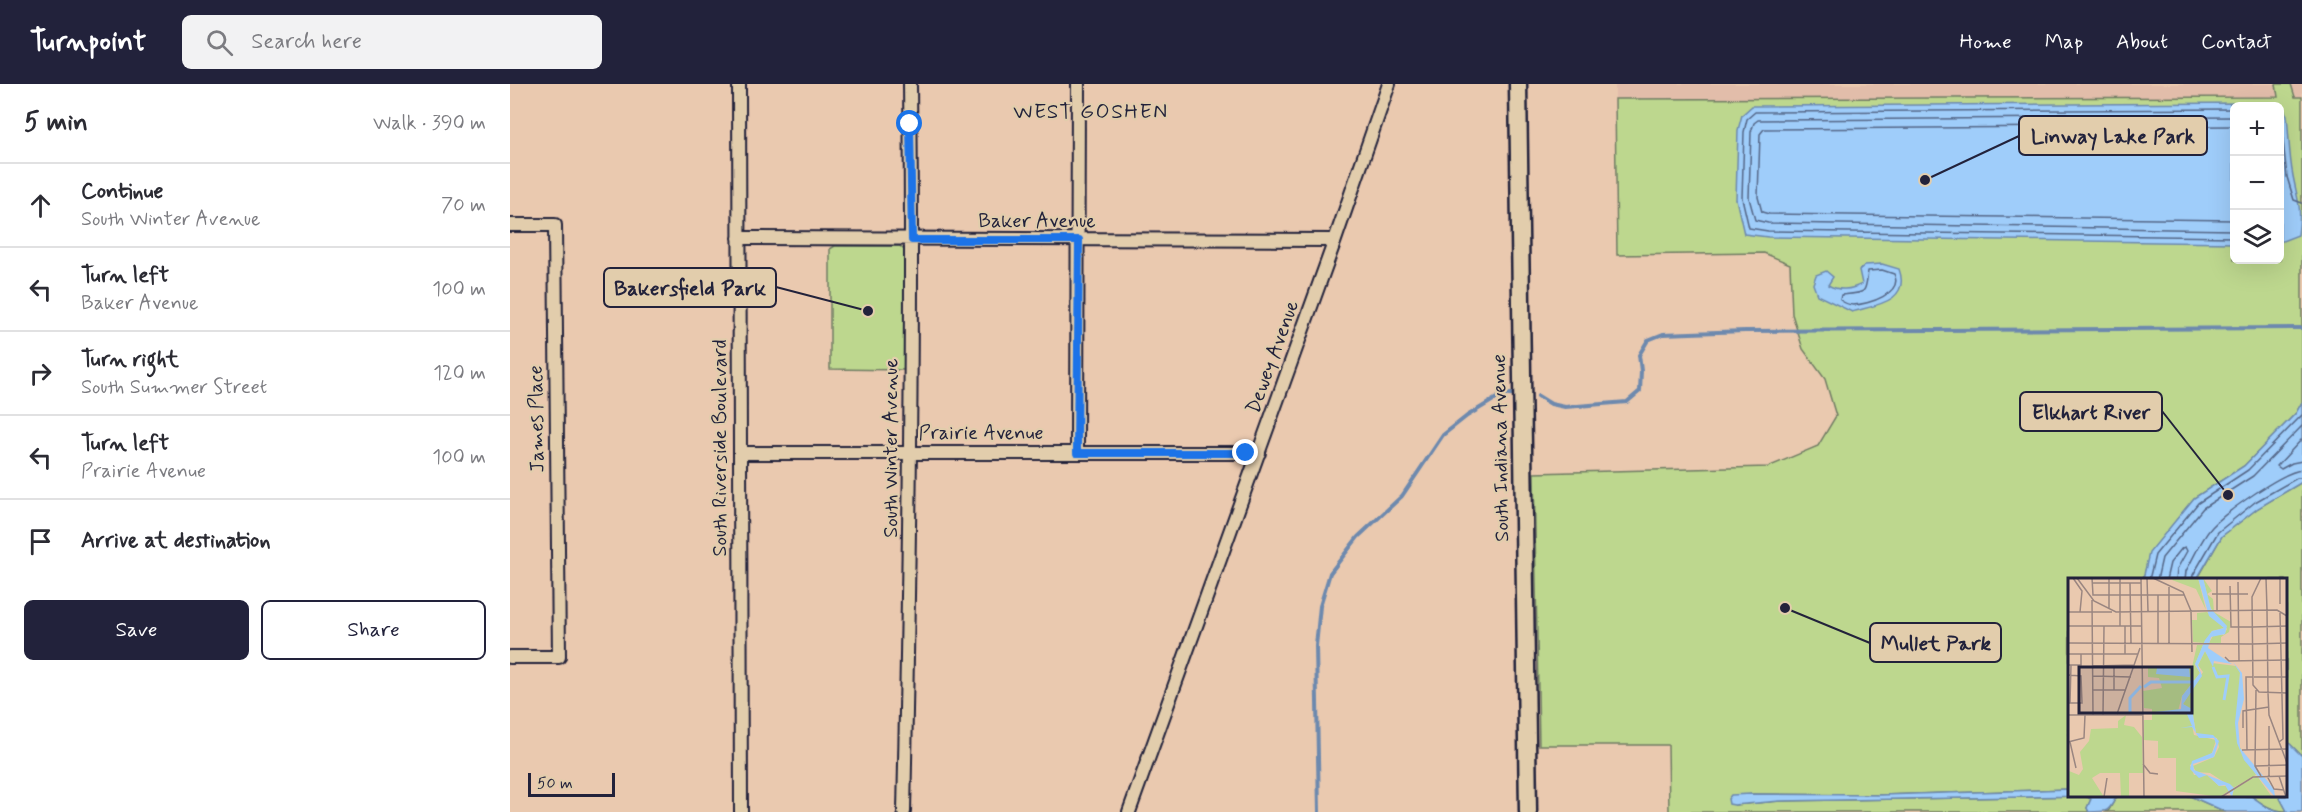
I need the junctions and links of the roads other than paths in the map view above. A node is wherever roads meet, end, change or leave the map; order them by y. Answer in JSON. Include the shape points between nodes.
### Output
{"nodes":[{"id":1,"x":740,"y":84,"type":"edge"},
{"id":2,"x":910,"y":84,"type":"edge"},
{"id":3,"x":1078,"y":84,"type":"edge"},
{"id":4,"x":1389,"y":84,"type":"edge"},
{"id":5,"x":1518,"y":84,"type":"edge"},
{"id":6,"x":510,"y":225,"type":"edge"},
{"id":7,"x":739,"y":238,"type":"junction"},
{"id":8,"x":912,"y":240,"type":"junction"},
{"id":9,"x":1079,"y":240,"type":"junction"},
{"id":10,"x":1335,"y":240,"type":"junction"},
{"id":11,"x":740,"y":453,"type":"junction"},
{"id":12,"x":910,"y":453,"type":"junction"},
{"id":13,"x":1077,"y":453,"type":"junction"},
{"id":14,"x":1259,"y":453,"type":"junction"},
{"id":15,"x":510,"y":657,"type":"edge"},
{"id":16,"x":741,"y":812,"type":"edge"},
{"id":17,"x":904,"y":812,"type":"edge"},
{"id":18,"x":1129,"y":812,"type":"edge"},
{"id":19,"x":1527,"y":812,"type":"edge"}],
"edges":[{"from":1,"to":7,"type":"street","name":"South Riverside Boulevard"},
{"from":2,"to":8,"type":"street","name":"South Winter Avenue"},
{"from":3,"to":9,"type":"street"},
{"from":4,"to":10,"type":"street","name":"Dewey Avenue"},
{"from":5,"to":19,"type":"street","name":"South Indiana Avenue"},
{"from":6,"to":15,"type":"street","name":"James Place","via":[[555,225],[559,657]]},
{"from":7,"to":8,"type":"street","name":"Baker Avenue"},
{"from":7,"to":11,"type":"street","name":"South Riverside Boulevard"},
{"from":8,"to":9,"type":"street","name":"Baker Avenue"},
{"from":8,"to":12,"type":"street","name":"South Winter Avenue"},
{"from":9,"to":10,"type":"street","name":"Baker Avenue"},
{"from":9,"to":13,"type":"street"},
{"from":10,"to":14,"type":"street","name":"Dewey Avenue"},
{"from":11,"to":12,"type":"street","name":"Prairie Avenue"},
{"from":11,"to":16,"type":"street","name":"South Riverside Boulevard"},
{"from":12,"to":13,"type":"street","name":"Prairie Avenue"},
{"from":12,"to":17,"type":"street","name":"South Winter Avenue"},
{"from":13,"to":14,"type":"street","name":"Prairie Avenue"},
{"from":14,"to":18,"type":"street","name":"Dewey Avenue"}]}
